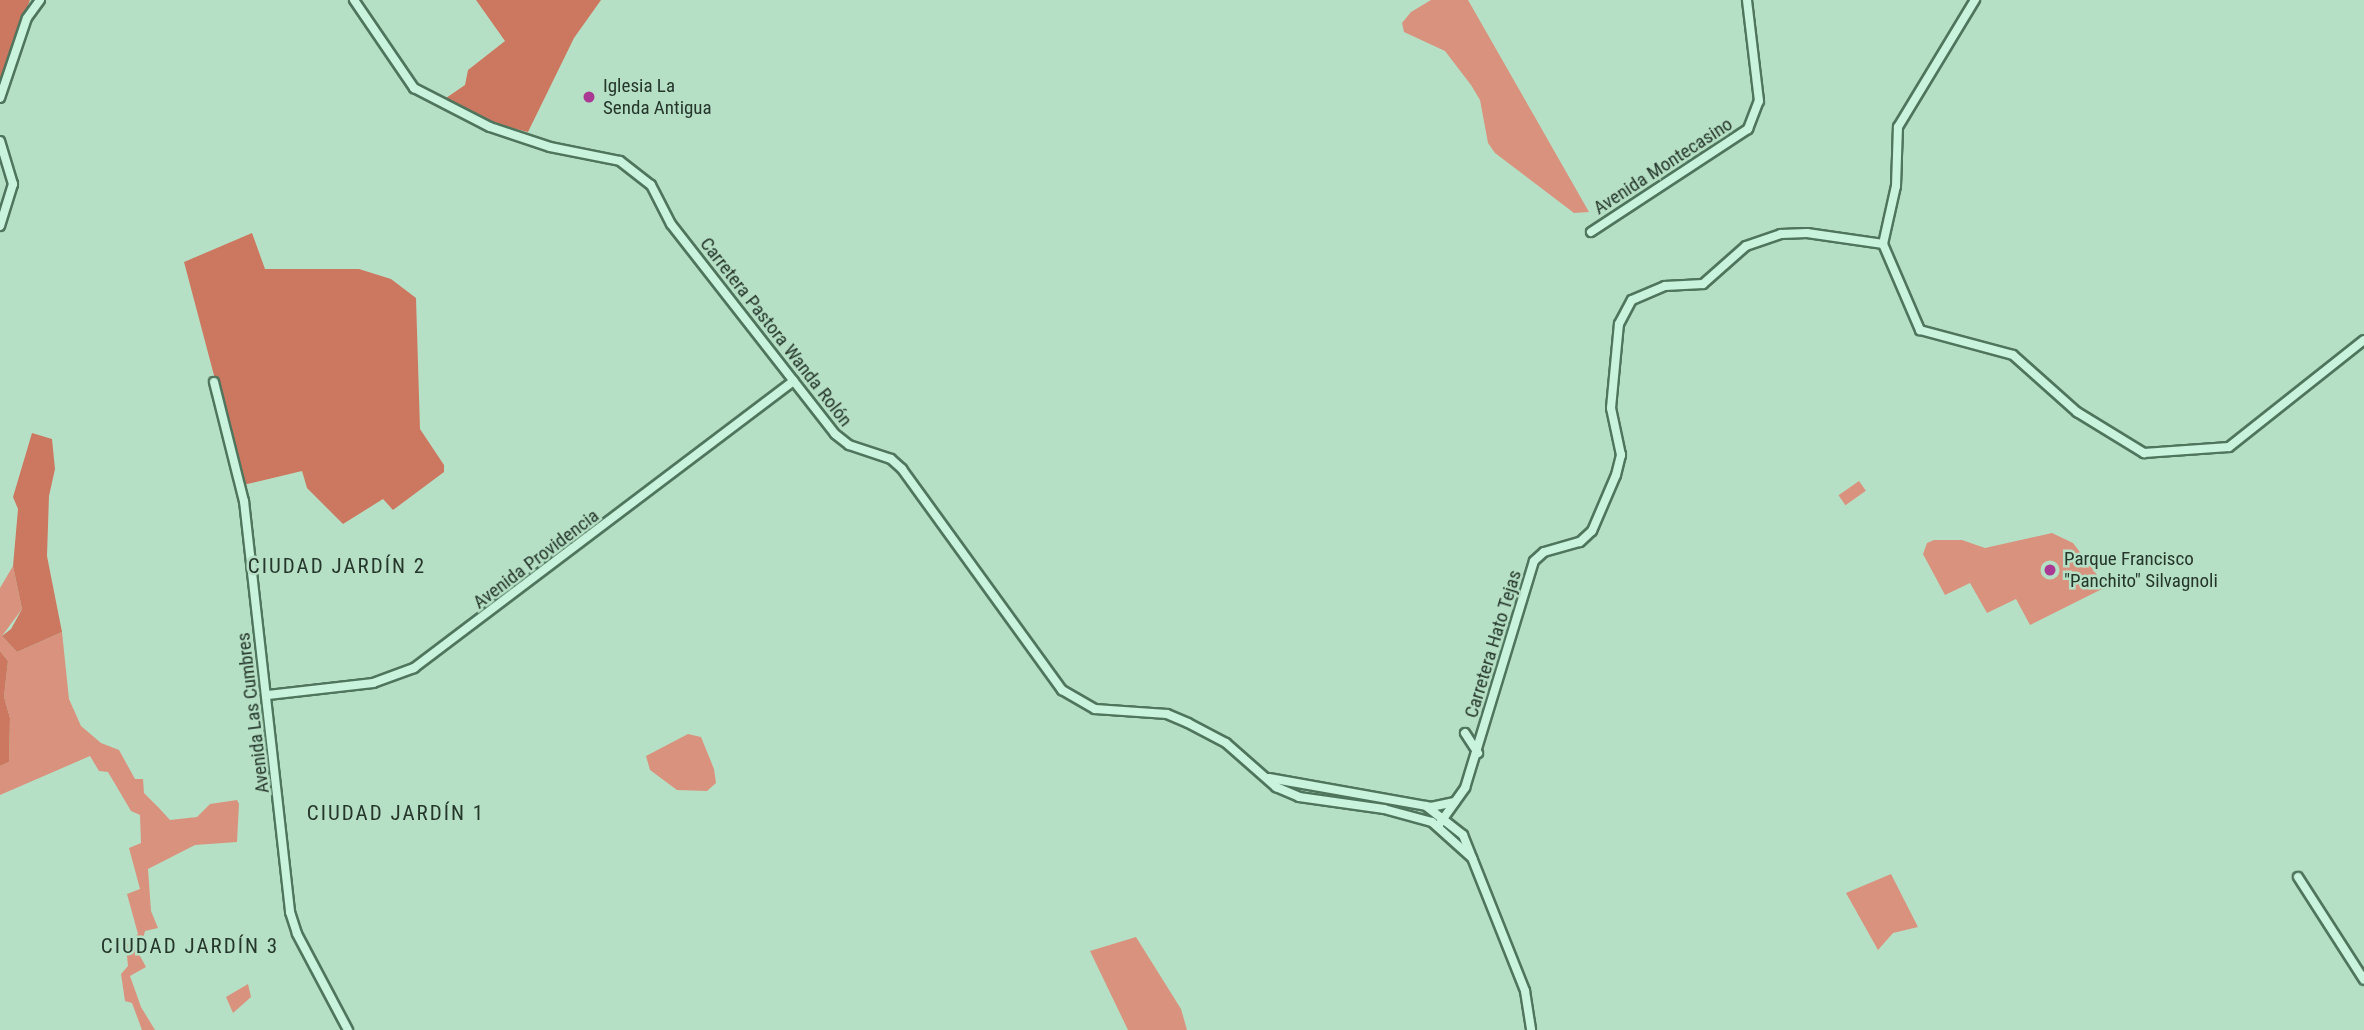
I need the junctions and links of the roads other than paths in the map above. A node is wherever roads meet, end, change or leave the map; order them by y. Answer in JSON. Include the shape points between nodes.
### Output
{"nodes":[{"id":1,"x":40,"y":0,"type":"edge"},
{"id":2,"x":354,"y":0,"type":"edge"},
{"id":3,"x":1747,"y":0,"type":"edge"},
{"id":4,"x":1975,"y":0,"type":"edge"},
{"id":5,"x":0,"y":97,"type":"edge"},
{"id":6,"x":0,"y":141,"type":"edge"},
{"id":7,"x":0,"y":226,"type":"edge"},
{"id":8,"x":1591,"y":232,"type":"dead end"},
{"id":9,"x":1883,"y":244,"type":"junction"},
{"id":10,"x":2364,"y":340,"type":"edge"},
{"id":11,"x":794,"y":380,"type":"junction"},
{"id":12,"x":214,"y":382,"type":"dead end"},
{"id":13,"x":268,"y":695,"type":"junction"},
{"id":14,"x":1465,"y":733,"type":"dead end"},
{"id":15,"x":1478,"y":752,"type":"junction"},
{"id":16,"x":1260,"y":773,"type":"junction"},
{"id":17,"x":1460,"y":798,"type":"junction"},
{"id":18,"x":1426,"y":806,"type":"junction"},
{"id":19,"x":1445,"y":817,"type":"junction"},
{"id":20,"x":1438,"y":826,"type":"junction"},
{"id":21,"x":1472,"y":858,"type":"junction"},
{"id":22,"x":2298,"y":877,"type":"dead end"},
{"id":23,"x":2364,"y":980,"type":"edge"},
{"id":24,"x":348,"y":1030,"type":"edge"},
{"id":25,"x":1531,"y":1030,"type":"edge"}],
"edges":[{"from":1,"to":5,"type":"street","via":[[27,18]]},
{"from":2,"to":11,"type":"street","name":"Carretera Pastora Wanda Rolón","via":[[414,88],[490,127],[626,164],[651,185],[671,224]]},
{"from":3,"to":8,"type":"street","name":"Avenida Montecasino","via":[[1759,101],[1748,129]]},
{"from":4,"to":9,"type":"street","via":[[1898,127],[1896,186]]},
{"from":6,"to":7,"type":"street","via":[[13,184]]},
{"from":9,"to":10,"type":"street","via":[[1920,330],[2013,355],[2077,412],[2144,453],[2229,447]]},
{"from":9,"to":15,"type":"street","name":"Carretera Hato Tejas","via":[[1807,233],[1781,234],[1746,246],[1703,284],[1665,286],[1632,300],[1619,324],[1611,408],[1621,455],[1616,475],[1592,531],[1580,542],[1544,552],[1534,561]]},
{"from":11,"to":13,"type":"street","name":"Avenida Providencia","via":[[414,668],[373,683]]},
{"from":11,"to":16,"type":"street","name":"Carretera Pastora Wanda Rolón","via":[[839,438],[887,457],[902,469],[1062,690],[1095,709],[1167,714],[1226,743]]},
{"from":12,"to":13,"type":"street","name":"Avenida Las Cumbres","via":[[244,501]]},
{"from":13,"to":24,"type":"street","name":"Avenida Las Cumbres","via":[[290,912]]},
{"from":14,"to":15,"type":"street"},
{"from":15,"to":17,"type":"street","name":"Carretera Hato Tejas"},
{"from":16,"to":18,"type":"street","name":"Carretera Pastora Wanda Rolón","via":[[1291,785]]},
{"from":16,"to":20,"type":"street","name":"Carretera Pastora Wanda Rolón","via":[[1276,787],[1299,797],[1412,815]]},
{"from":17,"to":18,"type":"street","via":[[1440,808]]},
{"from":17,"to":19,"type":"street","name":"Carretera Hato Tejas"},
{"from":18,"to":19,"type":"street"},
{"from":19,"to":20,"type":"street","name":"Carretera Hato Tejas"},
{"from":19,"to":21,"type":"street","name":"Carretera Pastora Wanda Rolón","via":[[1463,835]]},
{"from":20,"to":21,"type":"street","name":"Carretera Pastora Wanda Rolón"},
{"from":21,"to":25,"type":"street","name":"Carretera Pastora Wanda Rolón","via":[[1525,991]]},
{"from":22,"to":23,"type":"street"}]}
